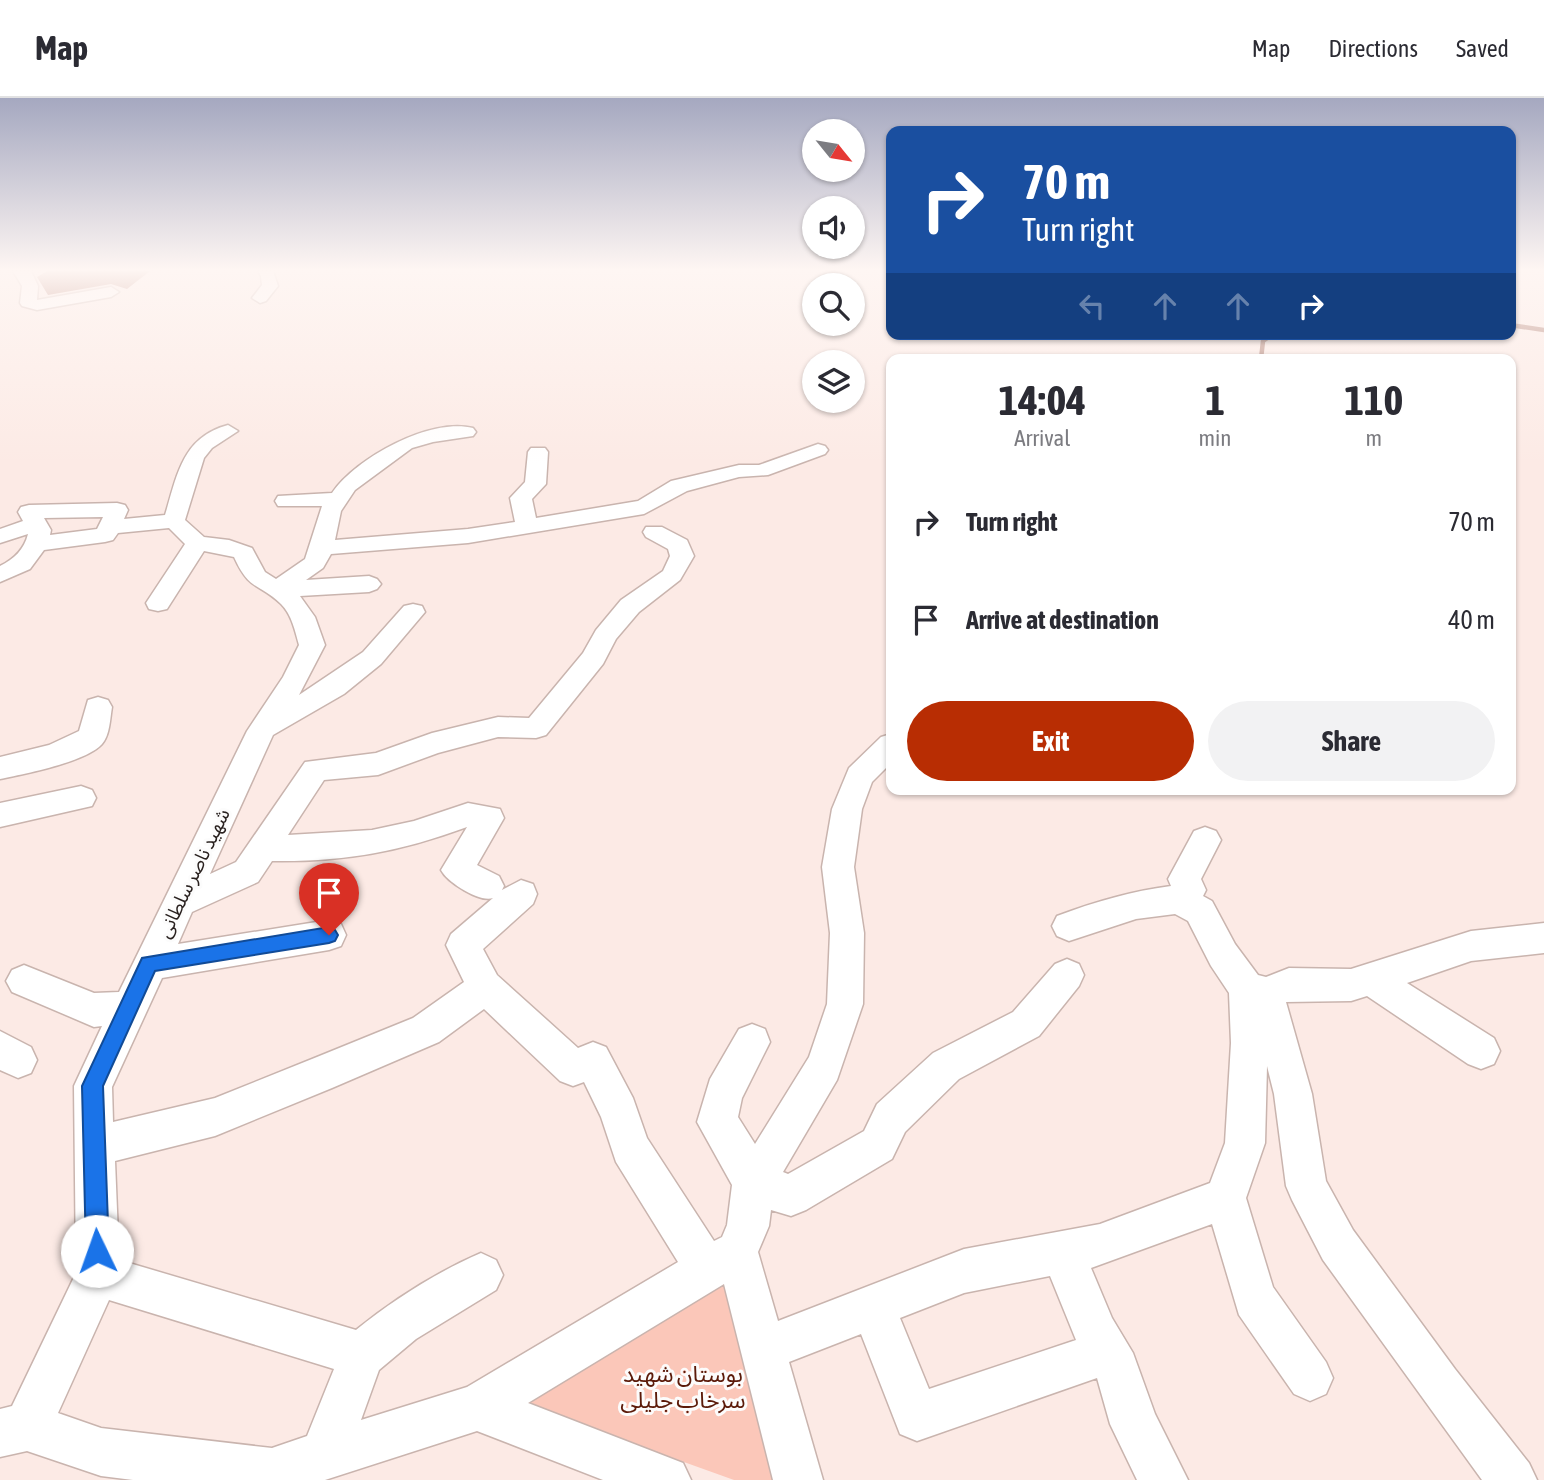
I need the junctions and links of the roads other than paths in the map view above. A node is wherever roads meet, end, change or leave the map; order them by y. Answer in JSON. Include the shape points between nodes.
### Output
{"nodes":[{"id":1,"x":228,"y":430,"type":"dead end"},
{"id":2,"x":467,"y":432,"type":"dead end"},
{"id":3,"x":818,"y":450,"type":"dead end"},
{"id":4,"x":538,"y":452,"type":"dead end"},
{"id":5,"x":338,"y":499,"type":"junction"},
{"id":6,"x":286,"y":501,"type":"dead end"},
{"id":7,"x":649,"y":520,"type":"junction"},
{"id":8,"x":110,"y":527,"type":"junction"},
{"id":9,"x":527,"y":528,"type":"junction"},
{"id":10,"x":186,"y":532,"type":"junction"},
{"id":11,"x":36,"y":534,"type":"junction"},
{"id":12,"x":0,"y":536,"type":"edge"},
{"id":13,"x":322,"y":549,"type":"junction"},
{"id":14,"x":0,"y":575,"type":"edge"},
{"id":15,"x":369,"y":584,"type":"dead end"},
{"id":16,"x":276,"y":590,"type":"junction"},
{"id":17,"x":158,"y":603,"type":"dead end"},
{"id":18,"x":413,"y":612,"type":"dead end"},
{"id":19,"x":98,"y":707,"type":"dead end"},
{"id":20,"x":261,"y":731,"type":"junction"},
{"id":21,"x":886,"y":750,"type":"edge"},
{"id":22,"x":0,"y":768,"type":"edge"},
{"id":23,"x":81,"y":798,"type":"dead end"},
{"id":24,"x":0,"y":815,"type":"edge"},
{"id":25,"x":1205,"y":840,"type":"dead end"},
{"id":26,"x":264,"y":848,"type":"junction"},
{"id":27,"x":1178,"y":900,"type":"junction"},
{"id":28,"x":177,"y":904,"type":"junction"},
{"id":29,"x":1069,"y":926,"type":"dead end"},
{"id":30,"x":329,"y":935,"type":"dead end"},
{"id":31,"x":1544,"y":938,"type":"edge"},
{"id":32,"x":149,"y":964,"type":"junction"},
{"id":33,"x":1067,"y":975,"type":"dead end"},
{"id":34,"x":1370,"y":978,"type":"junction"},
{"id":35,"x":24,"y":981,"type":"dead end"},
{"id":36,"x":485,"y":987,"type":"junction"},
{"id":37,"x":1256,"y":991,"type":"junction"},
{"id":38,"x":127,"y":1008,"type":"junction"},
{"id":39,"x":752,"y":1042,"type":"dead end"},
{"id":40,"x":1481,"y":1051,"type":"dead end"},
{"id":41,"x":94,"y":1146,"type":"junction"},
{"id":42,"x":753,"y":1184,"type":"junction"},
{"id":43,"x":1225,"y":1198,"type":"junction"},
{"id":44,"x":1062,"y":1252,"type":"junction"},
{"id":45,"x":723,"y":1261,"type":"junction"},
{"id":46,"x":481,"y":1275,"type":"dead end"},
{"id":47,"x":99,"y":1276,"type":"junction"},
{"id":48,"x":873,"y":1307,"type":"junction"},
{"id":49,"x":765,"y":1349,"type":"junction"},
{"id":50,"x":1107,"y":1352,"type":"junction"},
{"id":51,"x":362,"y":1355,"type":"junction"},
{"id":52,"x":1310,"y":1378,"type":"dead end"},
{"id":53,"x":477,"y":1408,"type":"junction"},
{"id":54,"x":13,"y":1430,"type":"edge"},
{"id":55,"x":324,"y":1456,"type":"junction"},
{"id":56,"x":147,"y":1469,"type":"edge"},
{"id":57,"x":666,"y":1480,"type":"edge"},
{"id":58,"x":798,"y":1480,"type":"edge"},
{"id":59,"x":1163,"y":1480,"type":"edge"},
{"id":60,"x":1512,"y":1480,"type":"edge"}],
"edges":[{"from":1,"to":10,"type":"street","via":[[194,456]]},
{"from":2,"to":5,"type":"street","via":[[405,444],[347,486]]},
{"from":3,"to":7,"type":"street","via":[[761,471],[725,474],[679,486]]},
{"from":4,"to":9,"type":"street","via":[[535,484],[521,498]]},
{"from":5,"to":6,"type":"street"},
{"from":5,"to":13,"type":"street","via":[[330,511]]},
{"from":7,"to":9,"type":"street"},
{"from":7,"to":26,"type":"street","via":[[678,545],[682,556],[672,575],[630,606],[536,728],[498,727],[377,764],[315,770]]},
{"from":8,"to":10,"type":"street"},
{"from":8,"to":11,"type":"street","via":[[106,535]]},
{"from":8,"to":11,"type":"street","via":[[117,510],[29,512]]},
{"from":9,"to":13,"type":"street"},
{"from":10,"to":16,"type":"street","name":"شهید ناصر سلطانی","via":[[244,553],[255,576]]},
{"from":10,"to":17,"type":"street"},
{"from":11,"to":12,"type":"street"},
{"from":11,"to":14,"type":"street","via":[[22,564]]},
{"from":13,"to":16,"type":"street","via":[[315,562]]},
{"from":15,"to":16,"type":"street"},
{"from":16,"to":20,"type":"street","name":"شهید ناصر سلطانی","via":[[290,599],[303,617],[312,645]]},
{"from":18,"to":20,"type":"street","via":[[372,658]]},
{"from":19,"to":22,"type":"street","via":[[92,737],[79,746]]},
{"from":20,"to":28,"type":"street","name":"شهید ناصر سلطانی"},
{"from":21,"to":42,"type":"street","via":[[859,776],[847,809],[838,867],[847,933],[845,1004],[824,1067]]},
{"from":23,"to":24,"type":"street"},
{"from":25,"to":27,"type":"street","via":[[1184,878],[1190,890]]},
{"from":26,"to":28,"type":"street","via":[[247,872]]},
{"from":26,"to":36,"type":"street","via":[[382,843],[473,813],[489,818],[457,870],[505,890],[463,945]]},
{"from":27,"to":29,"type":"street","via":[[1136,905]]},
{"from":27,"to":37,"type":"street","via":[[1200,911],[1223,955]]},
{"from":28,"to":32,"type":"street","name":"شهید ناصر سلطانی"},
{"from":30,"to":32,"type":"street"},
{"from":31,"to":34,"type":"street","via":[[1471,946]]},
{"from":32,"to":38,"type":"street","name":"شهید ناصر سلطانی"},
{"from":33,"to":42,"type":"street","via":[[1026,1024],[946,1066],[891,1118],[878,1145],[791,1195]]},
{"from":34,"to":37,"type":"street","via":[[1351,985],[1289,984]]},
{"from":34,"to":40,"type":"street"},
{"from":35,"to":38,"type":"street","via":[[94,1010]]},
{"from":36,"to":41,"type":"street","via":[[426,1030],[319,1075],[215,1116]]},
{"from":36,"to":45,"type":"street","via":[[573,1068],[593,1060],[620,1112],[630,1148]]},
{"from":37,"to":43,"type":"street","via":[[1245,1143]]},
{"from":37,"to":60,"type":"street","via":[[1293,1094],[1306,1186],[1338,1245]]},
{"from":38,"to":41,"type":"street","name":"شهید ناصر سلطانی","via":[[93,1086]]},
{"from":39,"to":42,"type":"street","via":[[724,1093],[717,1122]]},
{"from":41,"to":47,"type":"street","name":"شهید ناصر سلطانی"},
{"from":42,"to":45,"type":"street","via":[[748,1226]]},
{"from":43,"to":44,"type":"street","via":[[1100,1245]]},
{"from":43,"to":52,"type":"street","via":[[1255,1299]]},
{"from":44,"to":48,"type":"street","via":[[964,1271]]},
{"from":44,"to":50,"type":"street"},
{"from":45,"to":49,"type":"street"},
{"from":45,"to":53,"type":"street"},
{"from":46,"to":51,"type":"street","via":[[400,1323]]},
{"from":47,"to":51,"type":"street"},
{"from":47,"to":54,"type":"street","name":"شهید ناصر سلطانی"},
{"from":48,"to":49,"type":"street"},
{"from":48,"to":50,"type":"street","via":[[917,1417]]},
{"from":49,"to":58,"type":"street"},
{"from":50,"to":59,"type":"street","via":[[1134,1424]]},
{"from":51,"to":55,"type":"street"},
{"from":53,"to":55,"type":"street"},
{"from":53,"to":57,"type":"street"},
{"from":54,"to":56,"type":"street"},
{"from":55,"to":56,"type":"street","via":[[272,1472]]}]}
